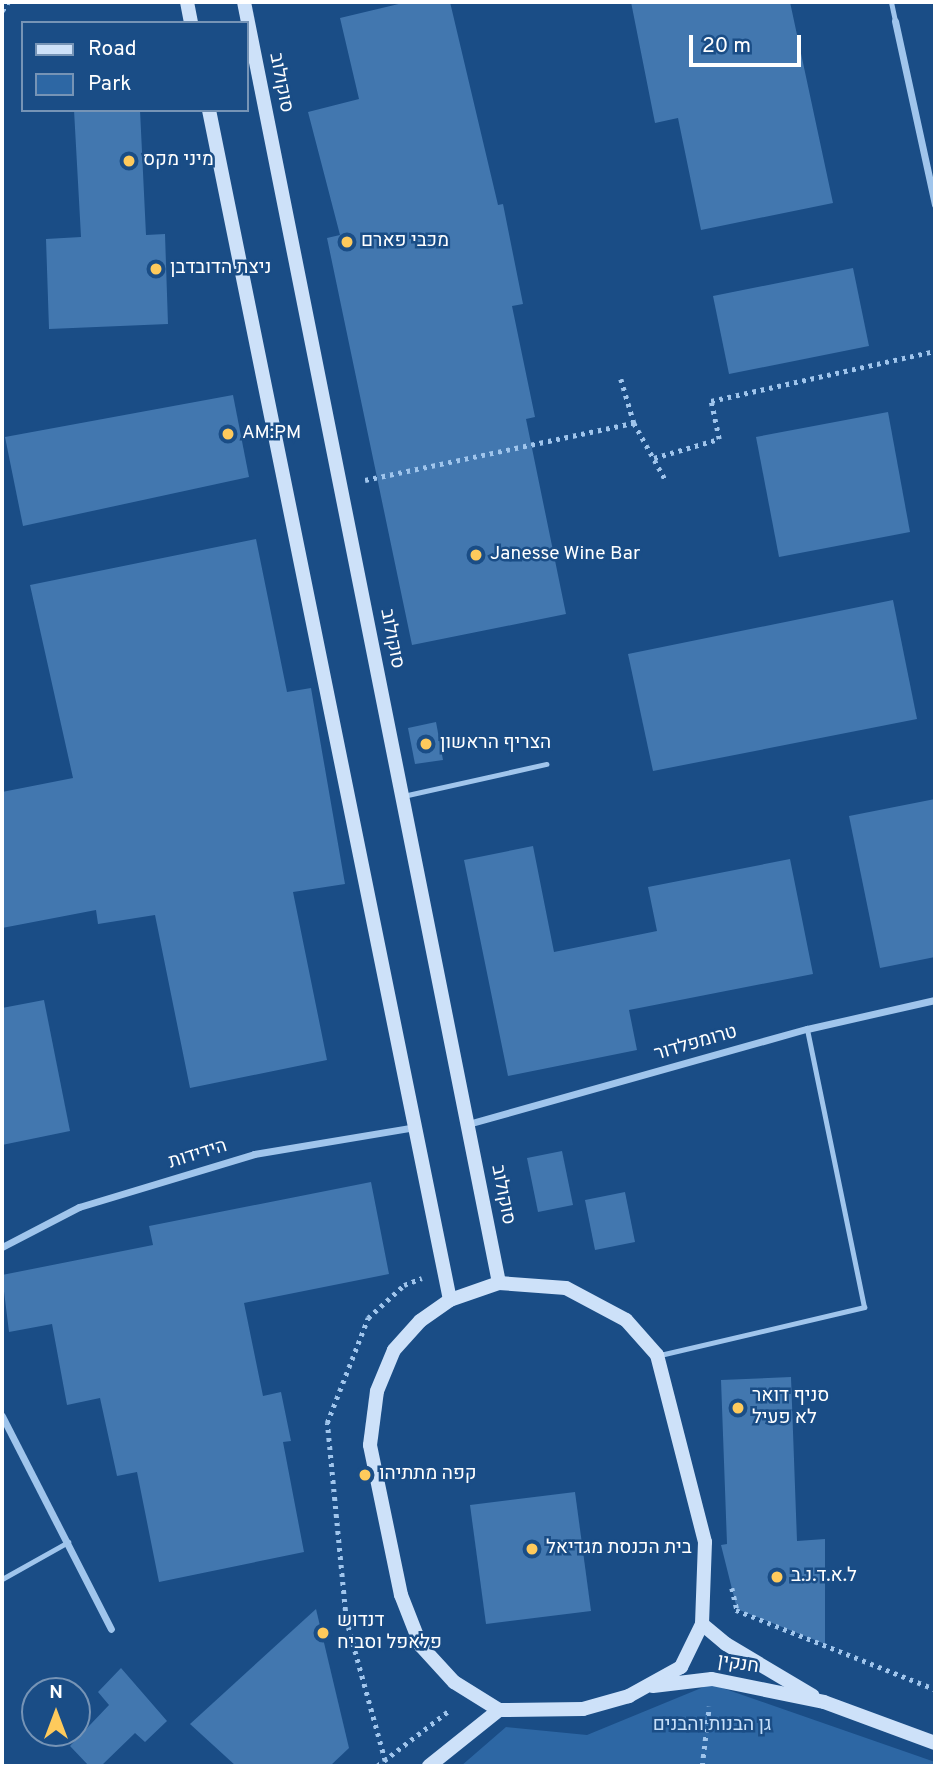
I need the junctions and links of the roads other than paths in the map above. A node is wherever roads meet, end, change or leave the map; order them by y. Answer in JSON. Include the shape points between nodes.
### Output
{"nodes":[{"id":1,"x":187,"y":2,"type":"edge"},
{"id":2,"x":244,"y":2,"type":"edge"},
{"id":3,"x":891,"y":2,"type":"edge"},
{"id":4,"x":191,"y":21,"type":"edge"},
{"id":5,"x":248,"y":21,"type":"edge"},
{"id":6,"x":895,"y":21,"type":"joint"},
{"id":7,"x":248,"y":22,"type":"edge"},
{"id":8,"x":209,"y":112,"type":"edge"},
{"id":9,"x":935,"y":205,"type":"edge"},
{"id":10,"x":545,"y":764,"type":"dead end"},
{"id":11,"x":402,"y":796,"type":"junction"},
{"id":12,"x":935,"y":1000,"type":"edge"},
{"id":13,"x":807,"y":1029,"type":"junction"},
{"id":14,"x":468,"y":1124,"type":"junction"},
{"id":15,"x":415,"y":1127,"type":"junction"},
{"id":16,"x":2,"y":1247,"type":"edge"},
{"id":17,"x":499,"y":1283,"type":"junction"},
{"id":18,"x":450,"y":1300,"type":"junction"},
{"id":19,"x":657,"y":1356,"type":"junction"},
{"id":20,"x":2,"y":1416,"type":"edge"},
{"id":21,"x":68,"y":1542,"type":"junction"},
{"id":22,"x":2,"y":1579,"type":"edge"},
{"id":23,"x":702,"y":1625,"type":"junction"},
{"id":24,"x":111,"y":1629,"type":"dead end"},
{"id":25,"x":645,"y":1687,"type":"junction"},
{"id":26,"x":824,"y":1702,"type":"junction"},
{"id":27,"x":499,"y":1710,"type":"junction"},
{"id":28,"x":935,"y":1743,"type":"edge"},
{"id":29,"x":429,"y":1766,"type":"edge"}],
"edges":[{"from":1,"to":4,"type":"main road"},
{"from":2,"to":5,"type":"main road","name":"סוקולוב"},
{"from":3,"to":6,"type":"lane"},
{"from":6,"to":9,"type":"street"},
{"from":7,"to":11,"type":"main road","name":"סוקולוב"},
{"from":8,"to":15,"type":"main road"},
{"from":10,"to":11,"type":"lane"},
{"from":11,"to":14,"type":"main road","name":"סוקולוב"},
{"from":12,"to":13,"type":"street","name":"טרומפלדור"},
{"from":13,"to":14,"type":"street","name":"טרומפלדור"},
{"from":13,"to":19,"type":"lane","via":[[864,1307]]},
{"from":14,"to":17,"type":"main road","name":"סוקולוב"},
{"from":15,"to":16,"type":"street","name":"הידידות","via":[[254,1154],[79,1207]]},
{"from":15,"to":18,"type":"main road"},
{"from":17,"to":18,"type":"main road"},
{"from":17,"to":19,"type":"main road","via":[[566,1288],[625,1320]]},
{"from":18,"to":27,"type":"main road","via":[[420,1321],[394,1350],[377,1391],[370,1444],[401,1595],[421,1646],[454,1682]]},
{"from":19,"to":23,"type":"main road","via":[[705,1542]]},
{"from":20,"to":21,"type":"street"},
{"from":21,"to":22,"type":"lane"},
{"from":21,"to":24,"type":"street"},
{"from":23,"to":25,"type":"main road","via":[[681,1667]]},
{"from":23,"to":26,"type":"main road","name":"חנקין"},
{"from":25,"to":26,"type":"main road","name":"חנקין","via":[[712,1679]]},
{"from":25,"to":27,"type":"main road","via":[[583,1709]]},
{"from":26,"to":28,"type":"main road","name":"חנקין"},
{"from":27,"to":29,"type":"main road"}]}
